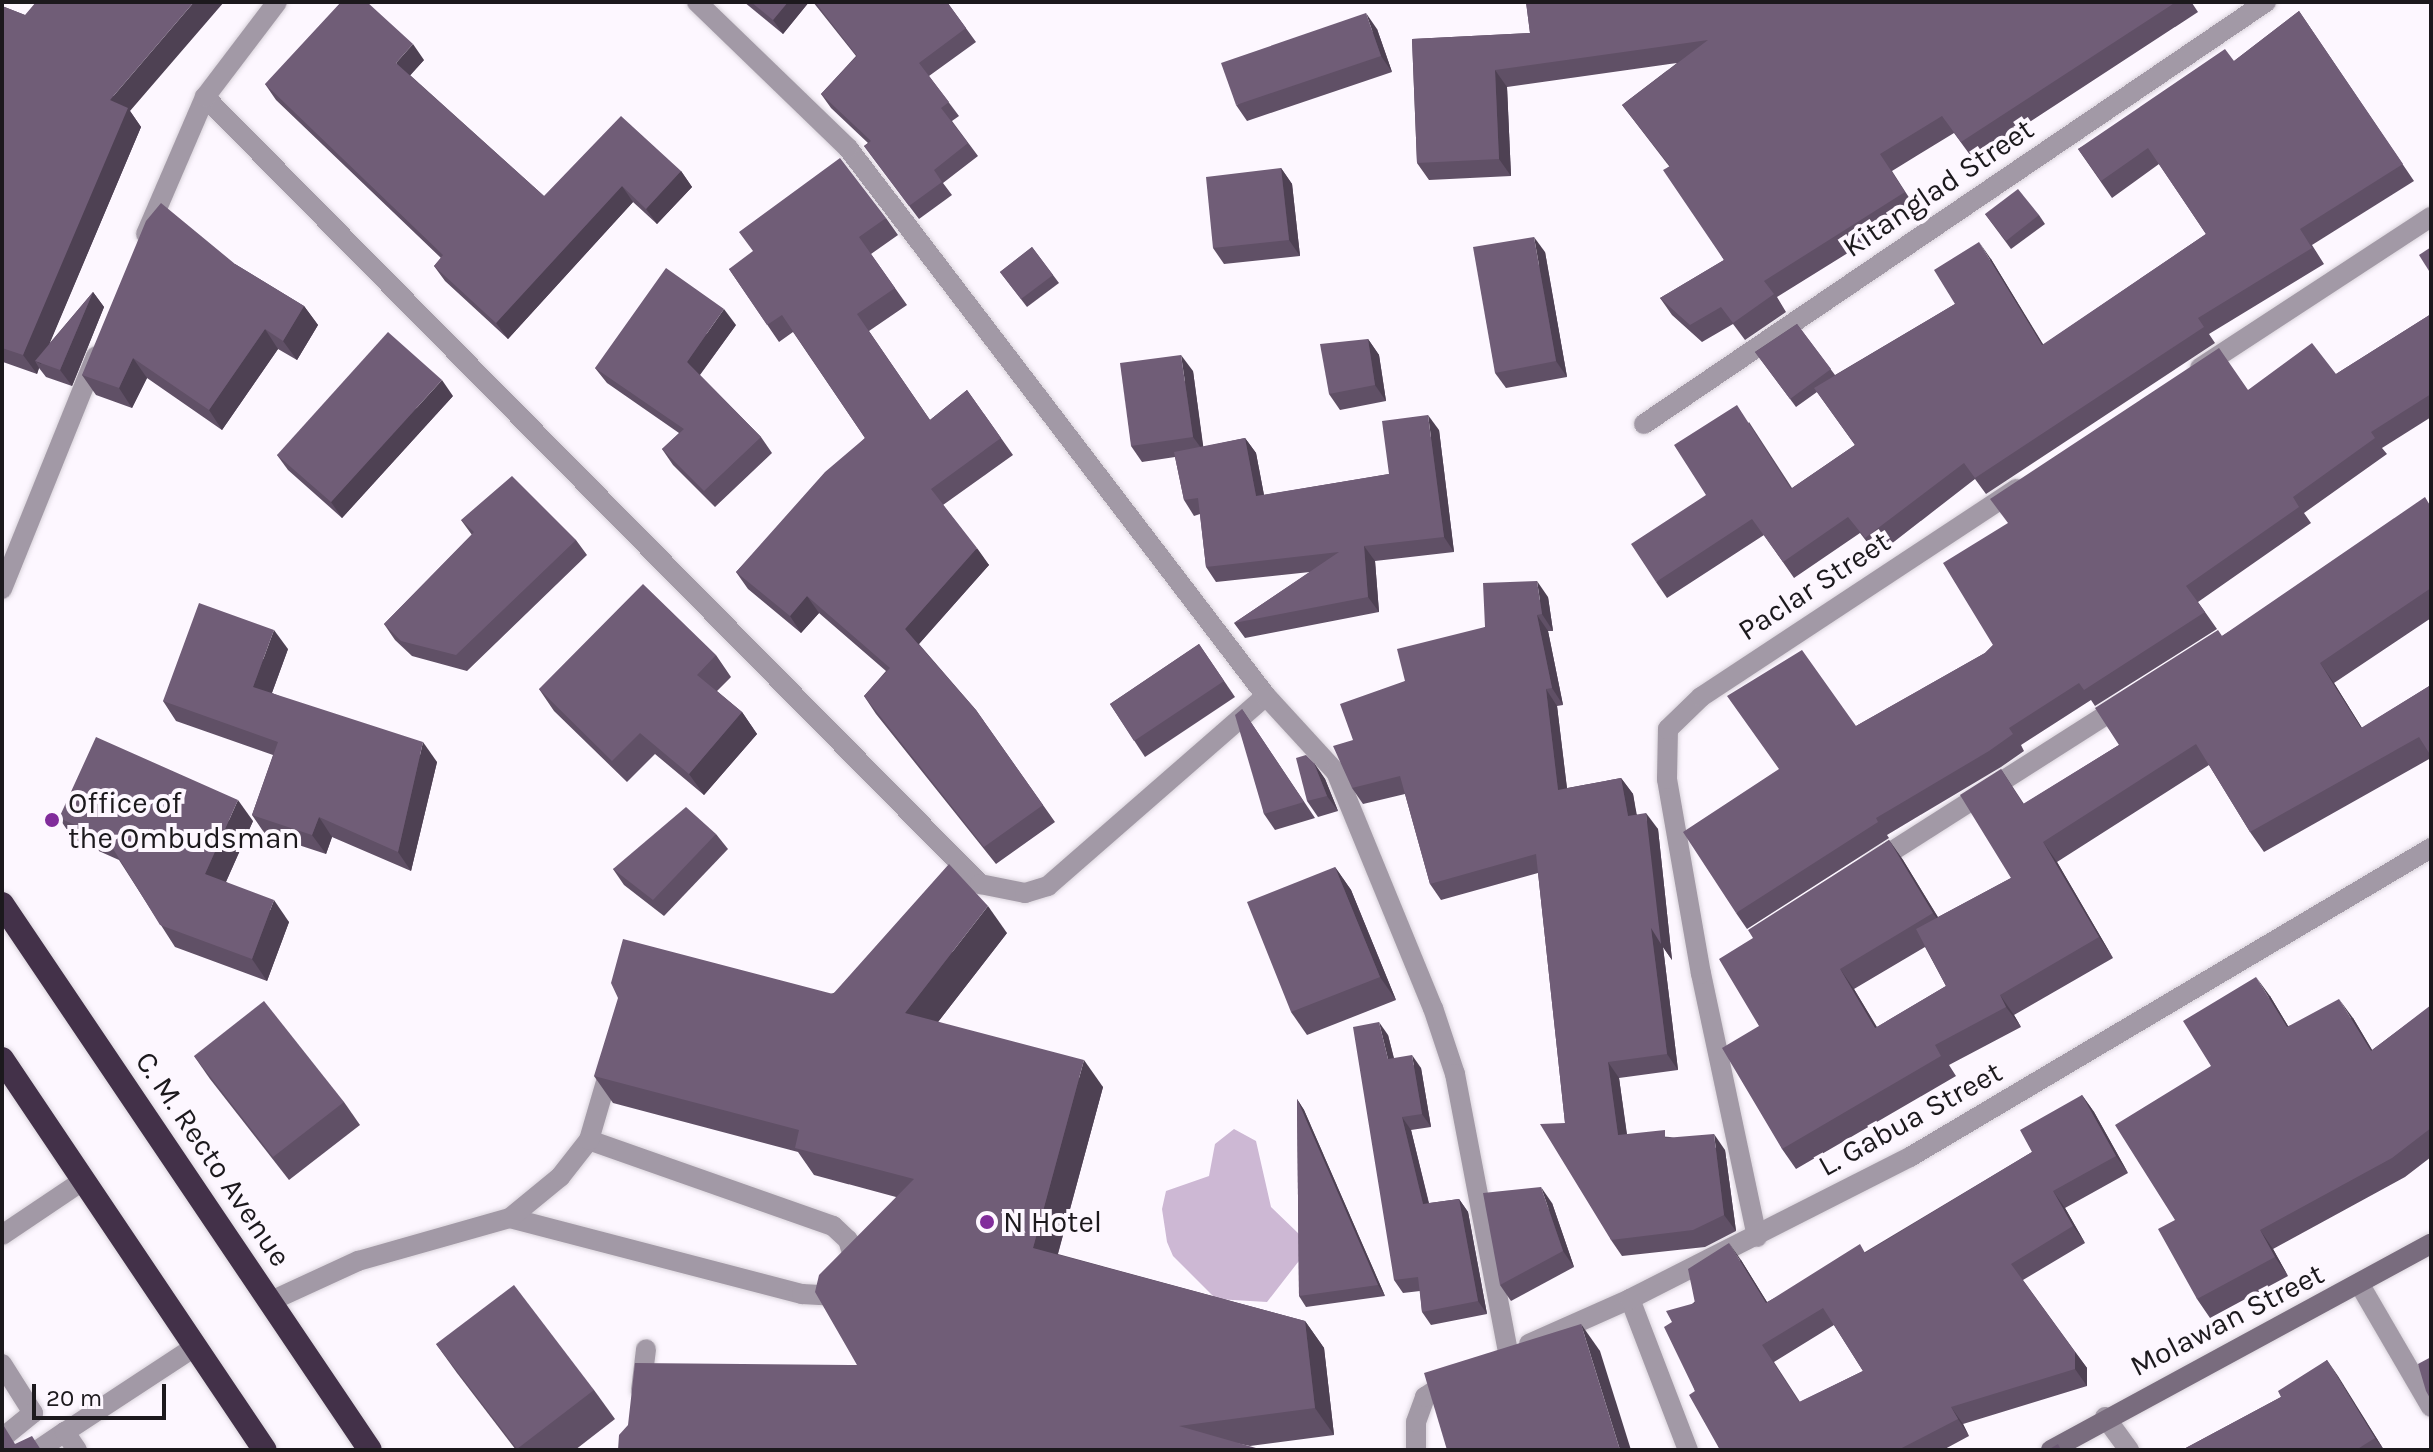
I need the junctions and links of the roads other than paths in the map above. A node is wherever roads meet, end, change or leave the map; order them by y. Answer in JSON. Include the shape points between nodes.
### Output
{"nodes":[{"id":1,"x":277,"y":2,"type":"edge"},
{"id":2,"x":697,"y":2,"type":"edge"},
{"id":3,"x":2266,"y":2,"type":"edge"},
{"id":4,"x":205,"y":97,"type":"junction"},
{"id":5,"x":2431,"y":217,"type":"edge"},
{"id":6,"x":138,"y":254,"type":"edge"},
{"id":7,"x":102,"y":342,"type":"edge"},
{"id":8,"x":2179,"y":383,"type":"edge"},
{"id":9,"x":1644,"y":424,"type":"dead end"},
{"id":10,"x":2033,"y":479,"type":"edge"},
{"id":11,"x":2,"y":589,"type":"edge"},
{"id":12,"x":2139,"y":694,"type":"edge"},
{"id":13,"x":1266,"y":696,"type":"junction"},
{"id":14,"x":2431,"y":848,"type":"edge"},
{"id":15,"x":1860,"y":872,"type":"edge"},
{"id":16,"x":2,"y":904,"type":"edge"},
{"id":17,"x":1727,"y":957,"type":"edge"},
{"id":18,"x":1701,"y":974,"type":"junction"},
{"id":19,"x":615,"y":1051,"type":"edge"},
{"id":20,"x":3,"y":1061,"type":"edge"},
{"id":21,"x":589,"y":1140,"type":"junction"},
{"id":22,"x":84,"y":1180,"type":"junction"},
{"id":23,"x":510,"y":1218,"type":"junction"},
{"id":24,"x":2,"y":1235,"type":"edge"},
{"id":25,"x":1757,"y":1237,"type":"junction"},
{"id":26,"x":2431,"y":1244,"type":"edge"},
{"id":27,"x":2360,"y":1285,"type":"junction"},
{"id":28,"x":1630,"y":1299,"type":"junction"},
{"id":29,"x":271,"y":1301,"type":"junction"},
{"id":30,"x":196,"y":1346,"type":"junction"},
{"id":31,"x":646,"y":1349,"type":"dead end"},
{"id":32,"x":1493,"y":1360,"type":"junction"},
{"id":33,"x":2,"y":1364,"type":"edge"},
{"id":34,"x":2431,"y":1407,"type":"edge"},
{"id":35,"x":638,"y":1416,"type":"edge"},
{"id":36,"x":2105,"y":1417,"type":"junction"},
{"id":37,"x":65,"y":1432,"type":"junction"},
{"id":38,"x":2,"y":1438,"type":"edge"},
{"id":39,"x":368,"y":1449,"type":"edge"},
{"id":40,"x":38,"y":1450,"type":"edge"},
{"id":41,"x":77,"y":1450,"type":"edge"},
{"id":42,"x":265,"y":1450,"type":"edge"},
{"id":43,"x":1416,"y":1450,"type":"edge"},
{"id":44,"x":1688,"y":1450,"type":"edge"},
{"id":45,"x":2051,"y":1450,"type":"edge"},
{"id":46,"x":2129,"y":1450,"type":"edge"}],
"edges":[{"from":1,"to":4,"type":"street"},
{"from":2,"to":13,"type":"street","via":[[848,148]]},
{"from":3,"to":9,"type":"street","name":"Kitanglad Street"},
{"from":4,"to":6,"type":"street"},
{"from":4,"to":13,"type":"street","via":[[980,884],[1025,893],[1048,886]]},
{"from":5,"to":8,"type":"street"},
{"from":7,"to":11,"type":"street"},
{"from":10,"to":18,"type":"street","name":"Paclar Street","via":[[1701,697],[1668,729],[1667,779]]},
{"from":12,"to":15,"type":"street"},
{"from":13,"to":32,"type":"street","via":[[1336,772],[1433,1008],[1469,1136]]},
{"from":14,"to":25,"type":"street","name":"L. Gabua Street","via":[[1910,1157]]},
{"from":16,"to":29,"type":"highway","name":"C. M. Recto Avenue"},
{"from":17,"to":18,"type":"street"},
{"from":18,"to":25,"type":"street","name":"Paclar Street"},
{"from":19,"to":21,"type":"street"},
{"from":20,"to":22,"type":"highway"},
{"from":21,"to":23,"type":"street","via":[[560,1177]]},
{"from":21,"to":23,"type":"street","via":[[833,1226],[848,1240],[853,1256],[848,1271],[824,1295],[802,1294]]},
{"from":22,"to":24,"type":"street"},
{"from":22,"to":30,"type":"highway"},
{"from":23,"to":29,"type":"street","via":[[358,1261]]},
{"from":25,"to":28,"type":"street","name":"L. Gabua Street"},
{"from":26,"to":27,"type":"street","name":"Molawan Street"},
{"from":27,"to":34,"type":"street"},
{"from":27,"to":36,"type":"street","name":"Molawan Street"},
{"from":28,"to":32,"type":"street","name":"L. Gabua Street"},
{"from":28,"to":44,"type":"street"},
{"from":29,"to":39,"type":"highway","name":"C. M. Recto Avenue"},
{"from":30,"to":37,"type":"street"},
{"from":30,"to":42,"type":"highway"},
{"from":31,"to":35,"type":"street"},
{"from":32,"to":43,"type":"street","name":"L. Gabua Street","via":[[1425,1397],[1416,1422]]},
{"from":33,"to":38,"type":"street","via":[[33,1413]]},
{"from":36,"to":45,"type":"street","name":"Molawan Street"},
{"from":36,"to":46,"type":"street"},
{"from":37,"to":40,"type":"street"},
{"from":37,"to":41,"type":"street"}]}
